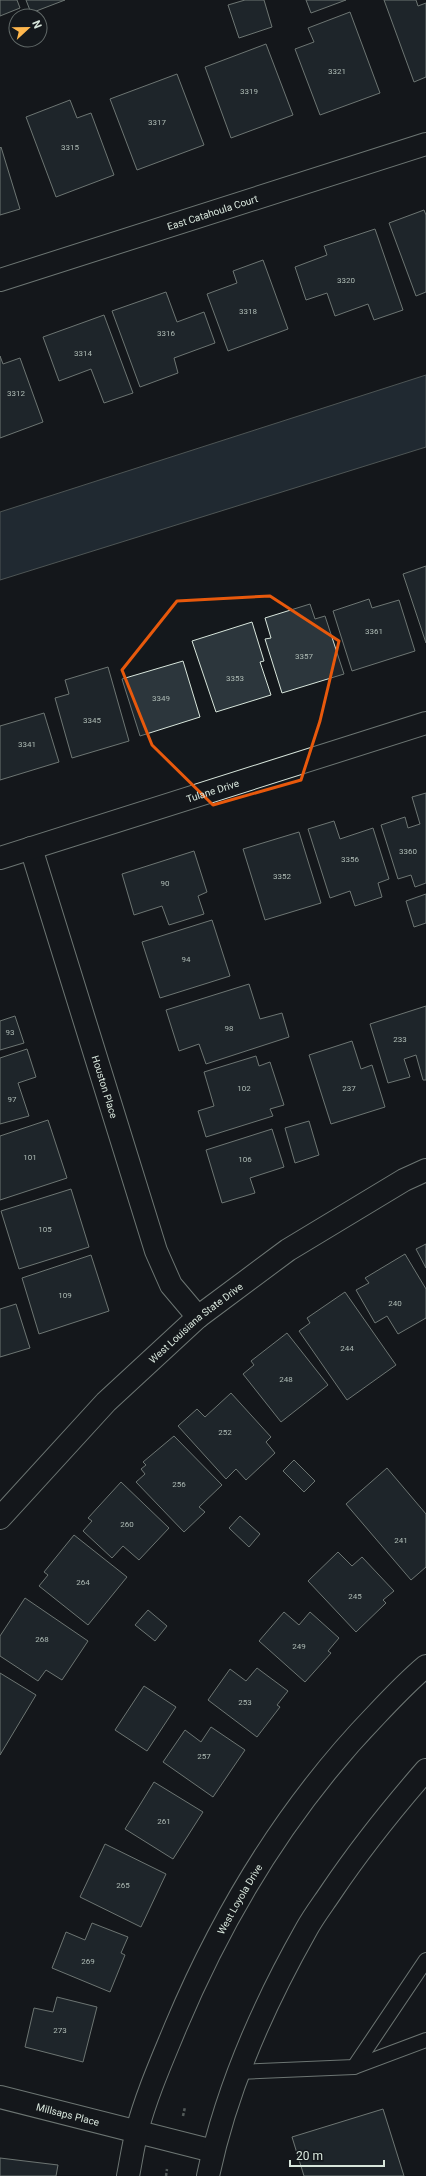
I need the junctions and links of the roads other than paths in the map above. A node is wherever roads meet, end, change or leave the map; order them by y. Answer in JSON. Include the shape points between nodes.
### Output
{"nodes":[{"id":1,"x":426,"y":144,"type":"edge"},
{"id":2,"x":0,"y":280,"type":"edge"},
{"id":3,"x":426,"y":723,"type":"edge"},
{"id":4,"x":31,"y":848,"type":"junction"},
{"id":5,"x":0,"y":858,"type":"edge"},
{"id":6,"x":426,"y":1170,"type":"edge"},
{"id":7,"x":198,"y":1317,"type":"junction"},
{"id":8,"x":0,"y":1518,"type":"edge"},
{"id":9,"x":426,"y":1666,"type":"edge"},
{"id":10,"x":426,"y":1770,"type":"edge"},
{"id":11,"x":426,"y":1960,"type":"edge"},
{"id":12,"x":426,"y":2040,"type":"edge"},
{"id":13,"x":354,"y":2067,"type":"junction"},
{"id":14,"x":239,"y":2072,"type":"junction"},
{"id":15,"x":0,"y":2096,"type":"edge"},
{"id":16,"x":137,"y":2131,"type":"junction"},
{"id":17,"x":213,"y":2151,"type":"junction"},
{"id":18,"x":128,"y":2176,"type":"edge"},
{"id":19,"x":208,"y":2176,"type":"edge"}],
"edges":[{"from":1,"to":2,"type":"street","name":"East Catahoula Court"},
{"from":3,"to":4,"type":"street","name":"Tulane Drive"},
{"from":4,"to":5,"type":"street","name":"Tulane Drive"},
{"from":4,"to":7,"type":"street","name":"Houston Place","via":[[156,1251],[171,1285]]},
{"from":6,"to":7,"type":"street","name":"West Louisiana State Drive","via":[[404,1180],[288,1250]]},
{"from":7,"to":8,"type":"street","name":"West Louisiana State Drive","via":[[106,1402]]},
{"from":9,"to":16,"type":"street","name":"West Loyola Drive","via":[[351,1741],[299,1806],[251,1876],[196,1977]]},
{"from":10,"to":14,"type":"street","via":[[392,1809],[306,1928],[264,2011]]},
{"from":11,"to":13,"type":"lane"},
{"from":12,"to":13,"type":"lane"},
{"from":13,"to":14,"type":"lane"},
{"from":14,"to":17,"type":"street"},
{"from":15,"to":16,"type":"street","name":"Millsaps Place"},
{"from":16,"to":17,"type":"street","name":"Millsaps Place"},
{"from":16,"to":18,"type":"street","name":"West Loyola Drive"},
{"from":17,"to":19,"type":"street"}]}
